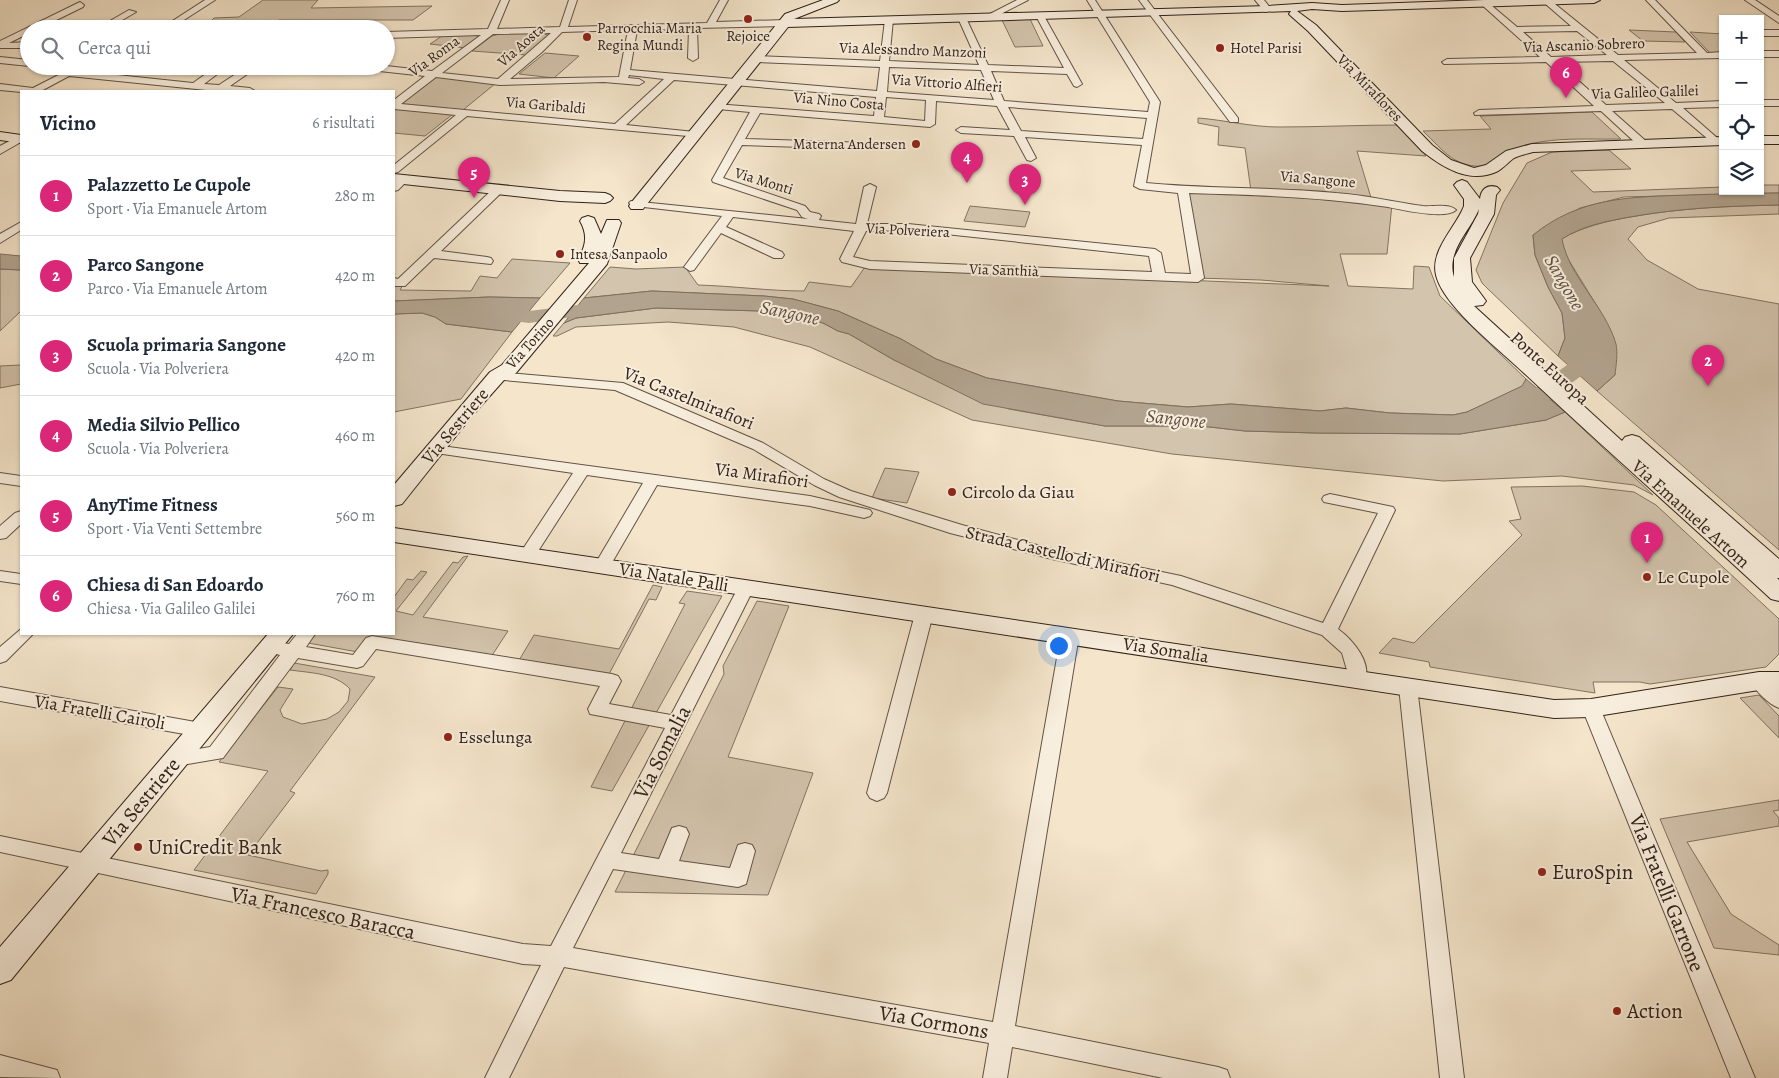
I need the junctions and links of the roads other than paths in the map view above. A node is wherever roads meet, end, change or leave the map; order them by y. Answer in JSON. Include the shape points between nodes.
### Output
{"nodes":[{"id":1,"x":199,"y":0,"type":"edge"},
{"id":2,"x":211,"y":0,"type":"edge"},
{"id":3,"x":505,"y":0,"type":"edge"},
{"id":4,"x":573,"y":0,"type":"edge"},
{"id":5,"x":724,"y":0,"type":"edge"},
{"id":6,"x":833,"y":0,"type":"edge"},
{"id":7,"x":1024,"y":0,"type":"edge"},
{"id":8,"x":1091,"y":0,"type":"edge"},
{"id":9,"x":1143,"y":0,"type":"edge"},
{"id":10,"x":1259,"y":0,"type":"edge"},
{"id":11,"x":1594,"y":0,"type":"edge"},
{"id":12,"x":1650,"y":0,"type":"edge"},
{"id":13,"x":1749,"y":0,"type":"edge"},
{"id":14,"x":1546,"y":1,"type":"edge"},
{"id":15,"x":1461,"y":2,"type":"edge"},
{"id":16,"x":1485,"y":3,"type":"junction"},
{"id":17,"x":80,"y":5,"type":"dead end"},
{"id":18,"x":1306,"y":9,"type":"edge"},
{"id":19,"x":1268,"y":10,"type":"junction"},
{"id":20,"x":132,"y":12,"type":"dead end"},
{"id":21,"x":1153,"y":13,"type":"junction"},
{"id":22,"x":1100,"y":15,"type":"junction"},
{"id":23,"x":1040,"y":16,"type":"junction"},
{"id":24,"x":962,"y":18,"type":"junction"},
{"id":25,"x":988,"y":18,"type":"junction"},
{"id":26,"x":51,"y":20,"type":"edge"},
{"id":27,"x":117,"y":20,"type":"edge"},
{"id":28,"x":179,"y":20,"type":"edge"},
{"id":29,"x":889,"y":20,"type":"junction"},
{"id":30,"x":1779,"y":20,"type":"edge"},
{"id":31,"x":785,"y":23,"type":"junction"},
{"id":32,"x":693,"y":26,"type":"junction"},
{"id":33,"x":710,"y":26,"type":"junction"},
{"id":34,"x":633,"y":27,"type":"junction"},
{"id":35,"x":1581,"y":28,"type":"junction"},
{"id":36,"x":562,"y":29,"type":"junction"},
{"id":37,"x":1515,"y":30,"type":"junction"},
{"id":38,"x":492,"y":31,"type":"junction"},
{"id":39,"x":1764,"y":33,"type":"edge"},
{"id":40,"x":395,"y":34,"type":"edge"},
{"id":41,"x":1779,"y":34,"type":"edge"},
{"id":42,"x":20,"y":36,"type":"edge"},
{"id":43,"x":20,"y":41,"type":"edge"},
{"id":44,"x":0,"y":45,"type":"edge"},
{"id":45,"x":15,"y":46,"type":"junction"},
{"id":46,"x":20,"y":46,"type":"edge"},
{"id":47,"x":0,"y":54,"type":"edge"},
{"id":48,"x":1764,"y":54,"type":"edge"},
{"id":49,"x":1779,"y":54,"type":"edge"},
{"id":50,"x":1704,"y":55,"type":"junction"},
{"id":51,"x":1719,"y":55,"type":"edge"},
{"id":52,"x":1617,"y":57,"type":"junction"},
{"id":53,"x":693,"y":58,"type":"dead end"},
{"id":54,"x":756,"y":58,"type":"junction"},
{"id":55,"x":1548,"y":59,"type":"junction"},
{"id":56,"x":0,"y":60,"type":"edge"},
{"id":57,"x":20,"y":62,"type":"edge"},
{"id":58,"x":1446,"y":62,"type":"dead end"},
{"id":59,"x":886,"y":64,"type":"junction"},
{"id":60,"x":984,"y":67,"type":"junction"},
{"id":61,"x":395,"y":70,"type":"edge"},
{"id":62,"x":1069,"y":71,"type":"junction"},
{"id":63,"x":435,"y":74,"type":"junction"},
{"id":64,"x":57,"y":75,"type":"edge"},
{"id":65,"x":105,"y":75,"type":"edge"},
{"id":66,"x":210,"y":75,"type":"edge"},
{"id":67,"x":241,"y":75,"type":"edge"},
{"id":68,"x":624,"y":76,"type":"junction"},
{"id":69,"x":671,"y":77,"type":"junction"},
{"id":70,"x":500,"y":82,"type":"junction"},
{"id":71,"x":737,"y":82,"type":"junction"},
{"id":72,"x":1077,"y":84,"type":"dead end"},
{"id":73,"x":663,"y":85,"type":"junction"},
{"id":74,"x":194,"y":86,"type":"junction"},
{"id":75,"x":0,"y":87,"type":"edge"},
{"id":76,"x":27,"y":90,"type":"edge"},
{"id":77,"x":37,"y":90,"type":"edge"},
{"id":78,"x":218,"y":90,"type":"edge"},
{"id":79,"x":882,"y":93,"type":"junction"},
{"id":80,"x":931,"y":97,"type":"junction"},
{"id":81,"x":1000,"y":102,"type":"junction"},
{"id":82,"x":1779,"y":102,"type":"edge"},
{"id":83,"x":1764,"y":103,"type":"edge"},
{"id":84,"x":395,"y":104,"type":"edge"},
{"id":85,"x":1719,"y":104,"type":"edge"},
{"id":86,"x":395,"y":105,"type":"edge"},
{"id":87,"x":718,"y":106,"type":"junction"},
{"id":88,"x":1675,"y":106,"type":"junction"},
{"id":89,"x":1602,"y":108,"type":"junction"},
{"id":90,"x":757,"y":110,"type":"junction"},
{"id":91,"x":464,"y":113,"type":"junction"},
{"id":92,"x":1479,"y":113,"type":"dead end"},
{"id":93,"x":1154,"y":116,"type":"junction"},
{"id":94,"x":879,"y":120,"type":"junction"},
{"id":95,"x":1234,"y":120,"type":"dead end"},
{"id":96,"x":618,"y":127,"type":"junction"},
{"id":97,"x":961,"y":130,"type":"dead end"},
{"id":98,"x":1016,"y":133,"type":"junction"},
{"id":99,"x":694,"y":135,"type":"junction"},
{"id":100,"x":0,"y":136,"type":"edge"},
{"id":101,"x":20,"y":138,"type":"edge"},
{"id":102,"x":20,"y":139,"type":"edge"},
{"id":103,"x":1719,"y":140,"type":"edge"},
{"id":104,"x":1764,"y":140,"type":"edge"},
{"id":105,"x":1779,"y":140,"type":"edge"},
{"id":106,"x":1719,"y":141,"type":"edge"},
{"id":107,"x":737,"y":142,"type":"junction"},
{"id":108,"x":1149,"y":142,"type":"junction"},
{"id":109,"x":1643,"y":144,"type":"junction"},
{"id":110,"x":868,"y":146,"type":"dead end"},
{"id":111,"x":1562,"y":146,"type":"junction"},
{"id":112,"x":0,"y":151,"type":"edge"},
{"id":113,"x":1031,"y":158,"type":"dead end"},
{"id":114,"x":1466,"y":177,"type":"junction"},
{"id":115,"x":396,"y":179,"type":"edge"},
{"id":116,"x":1496,"y":185,"type":"junction"},
{"id":117,"x":870,"y":187,"type":"dead end"},
{"id":118,"x":498,"y":190,"type":"junction"},
{"id":119,"x":1183,"y":190,"type":"junction"},
{"id":120,"x":560,"y":196,"type":"junction"},
{"id":121,"x":605,"y":198,"type":"junction"},
{"id":122,"x":635,"y":203,"type":"junction"},
{"id":123,"x":1450,"y":210,"type":"dead end"},
{"id":124,"x":586,"y":213,"type":"junction"},
{"id":125,"x":730,"y":213,"type":"junction"},
{"id":126,"x":813,"y":222,"type":"junction"},
{"id":127,"x":613,"y":223,"type":"junction"},
{"id":128,"x":20,"y":226,"type":"edge"},
{"id":129,"x":719,"y":228,"type":"junction"},
{"id":130,"x":860,"y":228,"type":"junction"},
{"id":131,"x":0,"y":239,"type":"edge"},
{"id":132,"x":432,"y":254,"type":"junction"},
{"id":133,"x":778,"y":255,"type":"dead end"},
{"id":134,"x":487,"y":261,"type":"dead end"},
{"id":135,"x":690,"y":267,"type":"dead end"},
{"id":136,"x":585,"y":269,"type":"junction"},
{"id":137,"x":1159,"y":276,"type":"junction"},
{"id":138,"x":395,"y":282,"type":"edge"},
{"id":139,"x":1471,"y":303,"type":"junction"},
{"id":140,"x":497,"y":376,"type":"junction"},
{"id":141,"x":1613,"y":434,"type":"junction"},
{"id":142,"x":434,"y":449,"type":"junction"},
{"id":143,"x":583,"y":470,"type":"junction"},
{"id":144,"x":800,"y":471,"type":"joint"},
{"id":145,"x":0,"y":478,"type":"edge"},
{"id":146,"x":653,"y":479,"type":"junction"},
{"id":147,"x":20,"y":481,"type":"edge"},
{"id":148,"x":395,"y":498,"type":"edge"},
{"id":149,"x":1330,"y":498,"type":"dead end"},
{"id":150,"x":864,"y":513,"type":"dead end"},
{"id":151,"x":20,"y":517,"type":"edge"},
{"id":152,"x":0,"y":534,"type":"edge"},
{"id":153,"x":395,"y":535,"type":"edge"},
{"id":154,"x":527,"y":555,"type":"junction"},
{"id":155,"x":602,"y":566,"type":"junction"},
{"id":156,"x":1779,"y":570,"type":"edge"},
{"id":157,"x":0,"y":576,"type":"edge"},
{"id":158,"x":20,"y":579,"type":"edge"},
{"id":159,"x":746,"y":588,"type":"junction"},
{"id":160,"x":1779,"y":593,"type":"edge"},
{"id":161,"x":924,"y":614,"type":"junction"},
{"id":162,"x":1328,"y":631,"type":"junction"},
{"id":163,"x":23,"y":635,"type":"edge"},
{"id":164,"x":304,"y":635,"type":"edge"},
{"id":165,"x":1070,"y":636,"type":"junction"},
{"id":166,"x":282,"y":644,"type":"edge"},
{"id":167,"x":0,"y":657,"type":"edge"},
{"id":168,"x":1772,"y":678,"type":"edge"},
{"id":169,"x":1357,"y":679,"type":"junction"},
{"id":170,"x":1408,"y":687,"type":"junction"},
{"id":171,"x":0,"y":694,"type":"edge"},
{"id":172,"x":1779,"y":701,"type":"edge"},
{"id":173,"x":1591,"y":708,"type":"junction"},
{"id":174,"x":677,"y":723,"type":"junction"},
{"id":175,"x":200,"y":730,"type":"junction"},
{"id":176,"x":176,"y":759,"type":"junction"},
{"id":177,"x":877,"y":794,"type":"dead end"},
{"id":178,"x":679,"y":834,"type":"dead end"},
{"id":179,"x":0,"y":844,"type":"edge"},
{"id":180,"x":746,"y":851,"type":"dead end"},
{"id":181,"x":606,"y":860,"type":"junction"},
{"id":182,"x":89,"y":864,"type":"junction"},
{"id":183,"x":666,"y":868,"type":"junction"},
{"id":184,"x":557,"y":958,"type":"junction"},
{"id":185,"x":0,"y":970,"type":"edge"},
{"id":186,"x":1002,"y":1034,"type":"junction"},
{"id":187,"x":0,"y":1066,"type":"edge"},
{"id":188,"x":48,"y":1078,"type":"edge"},
{"id":189,"x":497,"y":1078,"type":"edge"},
{"id":190,"x":995,"y":1078,"type":"edge"},
{"id":191,"x":1218,"y":1078,"type":"edge"},
{"id":192,"x":1452,"y":1078,"type":"edge"},
{"id":193,"x":1742,"y":1078,"type":"edge"}],
"edges":[{"from":1,"to":2,"type":"street"},
{"from":2,"to":28,"type":"street"},
{"from":3,"to":38,"type":"street"},
{"from":4,"to":36,"type":"street"},
{"from":5,"to":33,"type":"street"},
{"from":6,"to":31,"type":"street","via":[[794,15]]},
{"from":7,"to":25,"type":"street"},
{"from":8,"to":22,"type":"street"},
{"from":9,"to":21,"type":"street"},
{"from":10,"to":19,"type":"street"},
{"from":11,"to":14,"type":"street"},
{"from":12,"to":50,"type":"street"},
{"from":13,"to":30,"type":"street"},
{"from":14,"to":16,"type":"street"},
{"from":14,"to":35,"type":"street"},
{"from":15,"to":16,"type":"street"},
{"from":15,"to":18,"type":"street"},
{"from":16,"to":37,"type":"street"},
{"from":17,"to":26,"type":"street"},
{"from":18,"to":19,"type":"street"},
{"from":18,"to":114,"type":"street","name":"Via Miraflores","via":[[1312,28],[1427,148],[1432,158]]},
{"from":19,"to":21,"type":"street"},
{"from":20,"to":27,"type":"street"},
{"from":21,"to":22,"type":"street"},
{"from":21,"to":95,"type":"street"},
{"from":22,"to":23,"type":"street"},
{"from":22,"to":93,"type":"street","via":[[1156,102]]},
{"from":23,"to":25,"type":"street"},
{"from":23,"to":62,"type":"street"},
{"from":24,"to":25,"type":"street"},
{"from":24,"to":29,"type":"street"},
{"from":24,"to":60,"type":"street"},
{"from":29,"to":31,"type":"street"},
{"from":29,"to":59,"type":"street"},
{"from":31,"to":33,"type":"street"},
{"from":31,"to":54,"type":"street"},
{"from":32,"to":33,"type":"street"},
{"from":32,"to":34,"type":"street"},
{"from":32,"to":53,"type":"street"},
{"from":34,"to":36,"type":"street"},
{"from":34,"to":68,"type":"street"},
{"from":35,"to":37,"type":"street"},
{"from":35,"to":52,"type":"street"},
{"from":36,"to":38,"type":"street"},
{"from":36,"to":70,"type":"street","name":"Via Aosta"},
{"from":37,"to":55,"type":"street"},
{"from":38,"to":40,"type":"street"},
{"from":38,"to":63,"type":"street","name":"Via Roma"},
{"from":39,"to":41,"type":"street"},
{"from":42,"to":44,"type":"street"},
{"from":43,"to":45,"type":"street"},
{"from":44,"to":45,"type":"street"},
{"from":45,"to":46,"type":"street"},
{"from":45,"to":47,"type":"street"},
{"from":48,"to":49,"type":"street"},
{"from":50,"to":51,"type":"street","name":"Via Ascanio Sobrero"},
{"from":50,"to":52,"type":"street","name":"Via Ascanio Sobrero"},
{"from":52,"to":55,"type":"street","name":"Via Ascanio Sobrero"},
{"from":52,"to":88,"type":"street"},
{"from":54,"to":59,"type":"street","name":"Via Alessandro Manzoni"},
{"from":54,"to":71,"type":"street"},
{"from":55,"to":58,"type":"street","name":"Via Ascanio Sobrero"},
{"from":55,"to":89,"type":"street"},
{"from":56,"to":57,"type":"street"},
{"from":59,"to":60,"type":"street","name":"Via Alessandro Manzoni"},
{"from":59,"to":79,"type":"street"},
{"from":60,"to":62,"type":"street","name":"Via Alessandro Manzoni"},
{"from":60,"to":81,"type":"street"},
{"from":61,"to":63,"type":"street"},
{"from":62,"to":72,"type":"street"},
{"from":63,"to":70,"type":"street"},
{"from":63,"to":84,"type":"street","name":"Via Roma"},
{"from":64,"to":77,"type":"street"},
{"from":65,"to":74,"type":"street"},
{"from":66,"to":74,"type":"street"},
{"from":67,"to":78,"type":"street"},
{"from":68,"to":69,"type":"street","name":"Via Vittorio Alfieri"},
{"from":68,"to":70,"type":"street"},
{"from":68,"to":73,"type":"street"},
{"from":69,"to":71,"type":"street","name":"Via Vittorio Alfieri"},
{"from":69,"to":73,"type":"street"},
{"from":71,"to":79,"type":"street","name":"Via Vittorio Alfieri"},
{"from":71,"to":87,"type":"street"},
{"from":73,"to":96,"type":"street"},
{"from":74,"to":78,"type":"street"},
{"from":75,"to":76,"type":"street"},
{"from":79,"to":80,"type":"street","name":"Via Vittorio Alfieri"},
{"from":79,"to":94,"type":"street"},
{"from":80,"to":81,"type":"street","name":"Via Vittorio Alfieri"},
{"from":80,"to":94,"type":"street","name":"Via Nino Costa","via":[[930,124]]},
{"from":81,"to":93,"type":"street","name":"Via Vittorio Alfieri"},
{"from":81,"to":98,"type":"street"},
{"from":82,"to":83,"type":"street"},
{"from":85,"to":88,"type":"street","name":"Via Galileo Galilei"},
{"from":86,"to":91,"type":"street","name":"Via Garibaldi"},
{"from":87,"to":90,"type":"street","name":"Via Nino Costa"},
{"from":87,"to":99,"type":"street"},
{"from":88,"to":89,"type":"street","name":"Via Galileo Galilei"},
{"from":88,"to":103,"type":"street"},
{"from":89,"to":92,"type":"street","name":"Via Galileo Galilei"},
{"from":89,"to":109,"type":"street"},
{"from":90,"to":94,"type":"street","name":"Via Nino Costa"},
{"from":90,"to":107,"type":"street","name":"Via Monti"},
{"from":91,"to":96,"type":"street","name":"Via Garibaldi"},
{"from":91,"to":115,"type":"street"},
{"from":93,"to":108,"type":"street"},
{"from":96,"to":99,"type":"street","name":"Via Garibaldi"},
{"from":97,"to":98,"type":"street"},
{"from":98,"to":108,"type":"street"},
{"from":98,"to":113,"type":"street"},
{"from":99,"to":122,"type":"street"},
{"from":100,"to":101,"type":"street"},
{"from":102,"to":112,"type":"street"},
{"from":104,"to":105,"type":"street"},
{"from":106,"to":109,"type":"street"},
{"from":107,"to":110,"type":"street"},
{"from":107,"to":126,"type":"street","name":"Via Monti","via":[[717,180],[801,208],[806,215],[815,216]]},
{"from":108,"to":119,"type":"street","name":"Via Sangone","via":[[1140,186]]},
{"from":109,"to":111,"type":"street"},
{"from":111,"to":114,"type":"street","via":[[1511,154],[1491,169]]},
{"from":111,"to":116,"type":"street","via":[[1540,150],[1523,158]]},
{"from":114,"to":116,"type":"street","via":[[1474,189]]},
{"from":114,"to":139,"type":"street","via":[[1472,206],[1447,249],[1443,267],[1447,282]]},
{"from":115,"to":118,"type":"street"},
{"from":116,"to":139,"type":"street","via":[[1488,194],[1486,214],[1462,258],[1463,282]]},
{"from":117,"to":130,"type":"street"},
{"from":118,"to":120,"type":"street"},
{"from":118,"to":132,"type":"street"},
{"from":119,"to":123,"type":"street","name":"Via Sangone","via":[[1338,196],[1426,210]]},
{"from":119,"to":137,"type":"street","name":"Via Santhià","via":[[1198,278]]},
{"from":120,"to":121,"type":"street"},
{"from":120,"to":124,"type":"street","via":[[579,201]]},
{"from":121,"to":122,"type":"street"},
{"from":121,"to":124,"type":"street"},
{"from":122,"to":125,"type":"street","name":"Via Polveriera"},
{"from":122,"to":127,"type":"street","via":[[638,211],[632,217]]},
{"from":124,"to":127,"type":"street"},
{"from":124,"to":136,"type":"street","name":"Via Torino","via":[[595,238]]},
{"from":125,"to":126,"type":"street","name":"Via Polveriera"},
{"from":125,"to":129,"type":"street"},
{"from":126,"to":130,"type":"street","name":"Via Polveriera"},
{"from":127,"to":136,"type":"street","name":"Via Torino","via":[[603,255]]},
{"from":128,"to":131,"type":"street"},
{"from":129,"to":133,"type":"street"},
{"from":129,"to":135,"type":"street"},
{"from":130,"to":137,"type":"street","name":"Via Polveriera","via":[[908,227],[1155,253]]},
{"from":130,"to":137,"type":"street","name":"Via Santhià","via":[[846,259],[870,265]]},
{"from":132,"to":134,"type":"street"},
{"from":132,"to":138,"type":"street","via":[[401,283]]},
{"from":136,"to":140,"type":"street","name":"Via Torino","via":[[520,348],[509,369]]},
{"from":139,"to":141,"type":"street","name":"Ponte Europa"},
{"from":140,"to":142,"type":"street","name":"Via Sestriere"},
{"from":140,"to":144,"type":"street","name":"Via Castelmirafiori","via":[[618,386],[758,446]]},
{"from":141,"to":156,"type":"street","name":"Via Emanuele Artom"},
{"from":141,"to":160,"type":"street","name":"Via Emanuele Artom"},
{"from":142,"to":143,"type":"street"},
{"from":142,"to":148,"type":"street","name":"Via Sestriere"},
{"from":143,"to":146,"type":"street","name":"Via Mirafiori"},
{"from":143,"to":154,"type":"street"},
{"from":144,"to":162,"type":"street","name":"Strada Castello di Mirafiori","via":[[845,494],[956,529],[1052,554],[1175,580]]},
{"from":145,"to":147,"type":"street"},
{"from":146,"to":150,"type":"street","name":"Via Mirafiori"},
{"from":146,"to":155,"type":"street"},
{"from":149,"to":162,"type":"street","via":[[1387,510]]},
{"from":151,"to":152,"type":"street"},
{"from":153,"to":154,"type":"street"},
{"from":154,"to":155,"type":"street","name":"Via Natale Palli"},
{"from":155,"to":159,"type":"street","name":"Via Natale Palli"},
{"from":157,"to":158,"type":"street"},
{"from":159,"to":161,"type":"street","name":"Via Somalia"},
{"from":159,"to":174,"type":"street","name":"Via Somalia"},
{"from":161,"to":165,"type":"street","name":"Via Somalia"},
{"from":161,"to":177,"type":"street"},
{"from":162,"to":169,"type":"street","name":"Strada Castello di Mirafiori","via":[[1349,650],[1355,661]]},
{"from":163,"to":167,"type":"street"},
{"from":164,"to":166,"type":"street"},
{"from":165,"to":169,"type":"street","name":"Via Somalia"},
{"from":165,"to":186,"type":"street","name":"Via Cormons"},
{"from":166,"to":174,"type":"street","via":[[356,662],[372,642],[612,681],[597,709]]},
{"from":166,"to":175,"type":"street","name":"Via Sestriere"},
{"from":166,"to":176,"type":"street","via":[[216,754]]},
{"from":168,"to":172,"type":"street"},
{"from":168,"to":173,"type":"street"},
{"from":169,"to":170,"type":"street","name":"Via Somalia"},
{"from":170,"to":173,"type":"street","via":[[1554,709]]},
{"from":170,"to":192,"type":"street"},
{"from":171,"to":175,"type":"street","name":"Via Fratelli Cairoli"},
{"from":173,"to":193,"type":"street","name":"Via Fratelli Garrone"},
{"from":174,"to":181,"type":"street","name":"Via Somalia"},
{"from":175,"to":176,"type":"street","name":"Via Sestriere"},
{"from":176,"to":182,"type":"street","name":"Via Sestriere"},
{"from":178,"to":183,"type":"street"},
{"from":179,"to":182,"type":"street","name":"Via Francesco Baracca"},
{"from":180,"to":183,"type":"street","via":[[738,878]]},
{"from":181,"to":183,"type":"street"},
{"from":181,"to":184,"type":"street","name":"Via Somalia"},
{"from":182,"to":184,"type":"street","name":"Via Francesco Baracca","via":[[339,917]]},
{"from":182,"to":185,"type":"street","name":"Via Sestriere"},
{"from":184,"to":186,"type":"street","name":"Via Cormons","via":[[578,958]]},
{"from":184,"to":189,"type":"street","name":"Via Somalia"},
{"from":186,"to":190,"type":"street"},
{"from":186,"to":191,"type":"street"},
{"from":187,"to":188,"type":"street"}]}
